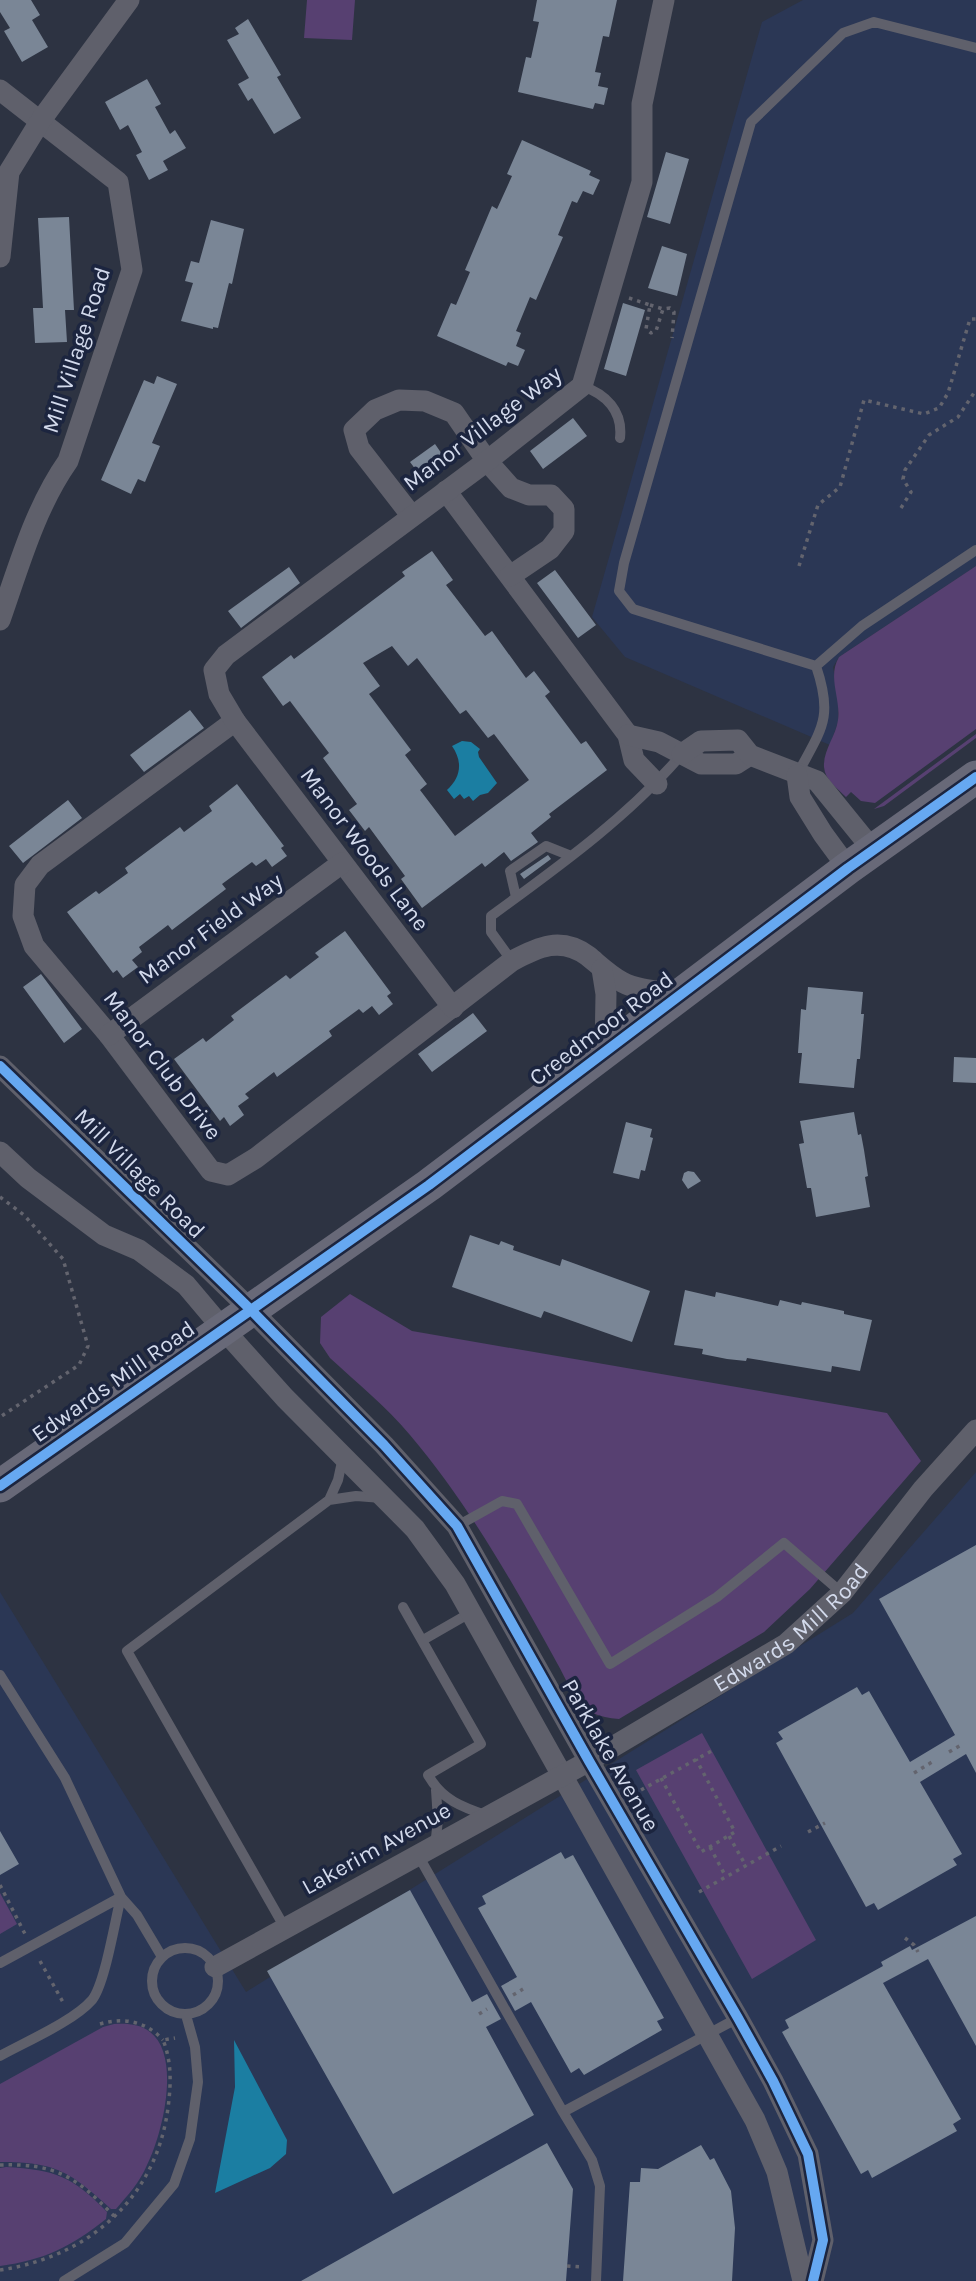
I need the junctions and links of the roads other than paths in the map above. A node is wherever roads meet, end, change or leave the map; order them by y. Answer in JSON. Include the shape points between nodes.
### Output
{"nodes":[{"id":1,"x":129,"y":0,"type":"edge"},
{"id":2,"x":664,"y":0,"type":"edge"},
{"id":3,"x":976,"y":48,"type":"edge"},
{"id":4,"x":0,"y":90,"type":"edge"},
{"id":5,"x":41,"y":120,"type":"junction"},
{"id":6,"x":0,"y":257,"type":"edge"},
{"id":7,"x":582,"y":386,"type":"junction"},
{"id":8,"x":620,"y":438,"type":"dead end"},
{"id":9,"x":486,"y":461,"type":"junction"},
{"id":10,"x":446,"y":491,"type":"junction"},
{"id":11,"x":411,"y":516,"type":"junction"},
{"id":12,"x":976,"y":550,"type":"edge"},
{"id":13,"x":510,"y":576,"type":"junction"},
{"id":14,"x":0,"y":620,"type":"edge"},
{"id":15,"x":816,"y":666,"type":"junction"},
{"id":16,"x":235,"y":721,"type":"junction"},
{"id":17,"x":628,"y":735,"type":"junction"},
{"id":18,"x":682,"y":754,"type":"junction"},
{"id":19,"x":797,"y":775,"type":"junction"},
{"id":20,"x":976,"y":777,"type":"edge"},
{"id":21,"x":657,"y":784,"type":"junction"},
{"id":22,"x":571,"y":856,"type":"junction"},
{"id":23,"x":861,"y":859,"type":"junction"},
{"id":24,"x":342,"y":863,"type":"junction"},
{"id":25,"x":516,"y":897,"type":"junction"},
{"id":26,"x":512,"y":961,"type":"junction"},
{"id":27,"x":602,"y":969,"type":"junction"},
{"id":28,"x":681,"y":994,"type":"junction"},
{"id":29,"x":453,"y":1008,"type":"junction"},
{"id":30,"x":109,"y":1035,"type":"junction"},
{"id":31,"x":605,"y":1052,"type":"junction"},
{"id":32,"x":0,"y":1066,"type":"edge"},
{"id":33,"x":0,"y":1152,"type":"edge"},
{"id":34,"x":251,"y":1310,"type":"junction"},
{"id":35,"x":224,"y":1330,"type":"junction"},
{"id":36,"x":976,"y":1430,"type":"edge"},
{"id":37,"x":344,"y":1457,"type":"junction"},
{"id":38,"x":0,"y":1486,"type":"edge"},
{"id":39,"x":383,"y":1498,"type":"junction"},
{"id":40,"x":329,"y":1500,"type":"junction"},
{"id":41,"x":457,"y":1526,"type":"junction"},
{"id":42,"x":842,"y":1593,"type":"junction"},
{"id":43,"x":403,"y":1608,"type":"dead end"},
{"id":44,"x":471,"y":1613,"type":"junction"},
{"id":45,"x":423,"y":1640,"type":"junction"},
{"id":46,"x":0,"y":1675,"type":"edge"},
{"id":47,"x":589,"y":1761,"type":"junction"},
{"id":48,"x":562,"y":1776,"type":"junction"},
{"id":49,"x":436,"y":1790,"type":"junction"},
{"id":50,"x":488,"y":1816,"type":"junction"},
{"id":51,"x":426,"y":1850,"type":"junction"},
{"id":52,"x":121,"y":1897,"type":"junction"},
{"id":53,"x":285,"y":1928,"type":"junction"},
{"id":54,"x":162,"y":1957,"type":"junction"},
{"id":55,"x":0,"y":1963,"type":"edge"},
{"id":56,"x":215,"y":1967,"type":"junction"},
{"id":57,"x":186,"y":2015,"type":"junction"},
{"id":58,"x":738,"y":2018,"type":"junction"},
{"id":59,"x":706,"y":2035,"type":"junction"},
{"id":60,"x":0,"y":2056,"type":"edge"},
{"id":61,"x":563,"y":2112,"type":"junction"},
{"id":62,"x":64,"y":2281,"type":"edge"},
{"id":63,"x":596,"y":2281,"type":"edge"},
{"id":64,"x":803,"y":2281,"type":"edge"},
{"id":65,"x":813,"y":2281,"type":"edge"}],
"edges":[{"from":1,"to":5,"type":"street"},
{"from":2,"to":7,"type":"street","name":"Manor Village Way","via":[[642,104],[642,182]]},
{"from":3,"to":15,"type":"lane","via":[[874,22],[843,33],[751,122],[624,563],[619,591],[633,609]]},
{"from":4,"to":5,"type":"street","name":"Mill Village Road"},
{"from":5,"to":6,"type":"street","via":[[9,172]]},
{"from":5,"to":14,"type":"street","name":"Mill Village Road","via":[[118,182],[132,270],[68,461],[51,485]]},
{"from":7,"to":8,"type":"lane","via":[[599,392],[613,408],[621,424]]},
{"from":7,"to":9,"type":"street","name":"Manor Village Way"},
{"from":9,"to":10,"type":"street","name":"Manor Village Way"},
{"from":9,"to":11,"type":"street","via":[[454,413],[425,401],[400,400],[375,410],[354,430],[359,448]]},
{"from":9,"to":13,"type":"street","via":[[511,488],[529,495],[551,495],[564,509],[564,531],[550,549]]},
{"from":10,"to":11,"type":"street","name":"Manor Village Way"},
{"from":10,"to":13,"type":"street"},
{"from":11,"to":16,"type":"street","name":"Manor Village Way","via":[[226,655],[214,670],[219,694]]},
{"from":12,"to":15,"type":"lane","via":[[862,626]]},
{"from":13,"to":17,"type":"street"},
{"from":15,"to":19,"type":"lane","via":[[826,708],[821,729]]},
{"from":16,"to":24,"type":"street","name":"Manor Woods Lane"},
{"from":16,"to":30,"type":"street","name":"Manor Club Drive","via":[[40,865],[25,885],[23,916],[34,946]]},
{"from":17,"to":18,"type":"street","via":[[659,742]]},
{"from":17,"to":21,"type":"street","via":[[634,760]]},
{"from":18,"to":19,"type":"street","via":[[701,764],[736,764],[750,755]]},
{"from":18,"to":21,"type":"lane"},
{"from":19,"to":23,"type":"street","via":[[817,781]]},
{"from":19,"to":23,"type":"street","via":[[800,797],[822,834]]},
{"from":20,"to":23,"type":"main road","name":"Creedmoor Road"},
{"from":21,"to":22,"type":"lane"},
{"from":22,"to":25,"type":"lane"},
{"from":22,"to":25,"type":"lane","via":[[547,846],[510,871]]},
{"from":23,"to":28,"type":"main road","name":"Creedmoor Road"},
{"from":24,"to":29,"type":"street","name":"Manor Woods Lane"},
{"from":24,"to":30,"type":"street","name":"Manor Field Way"},
{"from":25,"to":26,"type":"lane","via":[[491,916],[491,932]]},
{"from":26,"to":27,"type":"street","name":"Manor Club Drive","via":[[558,943],[585,954]]},
{"from":26,"to":29,"type":"street","name":"Manor Club Drive"},
{"from":27,"to":28,"type":"street","name":"Manor Club Drive","via":[[625,984]]},
{"from":27,"to":31,"type":"street"},
{"from":28,"to":31,"type":"main road","name":"Creedmoor Road"},
{"from":29,"to":30,"type":"street","name":"Manor Club Drive","via":[[228,1175],[211,1171]]},
{"from":31,"to":34,"type":"main road","name":"Creedmoor Road","via":[[429,1185]]},
{"from":32,"to":34,"type":"street","name":"Mill Village Road"},
{"from":33,"to":35,"type":"street","via":[[104,1235],[139,1250],[186,1285]]},
{"from":34,"to":35,"type":"main road","name":"Edwards Mill Road"},
{"from":34,"to":41,"type":"street","name":"Parklake Avenue"},
{"from":35,"to":37,"type":"street"},
{"from":35,"to":38,"type":"main road","name":"Edwards Mill Road"},
{"from":36,"to":42,"type":"street","name":"Edwards Mill Road"},
{"from":37,"to":39,"type":"street"},
{"from":37,"to":40,"type":"lane"},
{"from":39,"to":40,"type":"lane"},
{"from":39,"to":44,"type":"street","via":[[415,1528]]},
{"from":40,"to":53,"type":"lane","via":[[127,1651]]},
{"from":41,"to":42,"type":"lane","via":[[502,1501],[517,1504],[610,1664],[717,1597],[784,1542]]},
{"from":41,"to":47,"type":"street","name":"Parklake Avenue"},
{"from":42,"to":47,"type":"street","name":"Edwards Mill Road","via":[[786,1644]]},
{"from":43,"to":45,"type":"lane"},
{"from":44,"to":45,"type":"lane"},
{"from":44,"to":48,"type":"street"},
{"from":45,"to":49,"type":"lane","via":[[481,1744],[428,1775]]},
{"from":46,"to":52,"type":"lane","via":[[65,1778]]},
{"from":47,"to":48,"type":"street","name":"Edwards Mill Road"},
{"from":47,"to":58,"type":"street","name":"Parklake Avenue"},
{"from":48,"to":50,"type":"street","name":"Lakerim Avenue"},
{"from":48,"to":59,"type":"street"},
{"from":49,"to":50,"type":"lane"},
{"from":49,"to":51,"type":"lane","via":[[438,1821]]},
{"from":50,"to":51,"type":"street","name":"Lakerim Avenue"},
{"from":51,"to":53,"type":"street","name":"Lakerim Avenue"},
{"from":51,"to":61,"type":"lane"},
{"from":52,"to":54,"type":"lane"},
{"from":52,"to":55,"type":"lane"},
{"from":52,"to":60,"type":"lane","via":[[93,1999],[78,2013]]},
{"from":53,"to":56,"type":"street","name":"Lakerim Avenue"},
{"from":54,"to":56,"type":"lane","via":[[178,1949],[195,1950]]},
{"from":54,"to":57,"type":"lane","via":[[152,1974],[153,1994],[166,2010]]},
{"from":56,"to":57,"type":"lane","via":[[214,1999]]},
{"from":57,"to":62,"type":"lane","via":[[198,2082],[190,2139],[174,2184],[125,2243]]},
{"from":58,"to":59,"type":"lane"},
{"from":58,"to":65,"type":"street","name":"Parklake Avenue","via":[[808,2154],[822,2240]]},
{"from":59,"to":61,"type":"lane"},
{"from":59,"to":64,"type":"street","via":[[755,2120],[777,2172]]},
{"from":61,"to":63,"type":"lane","via":[[592,2160],[600,2186]]}]}
